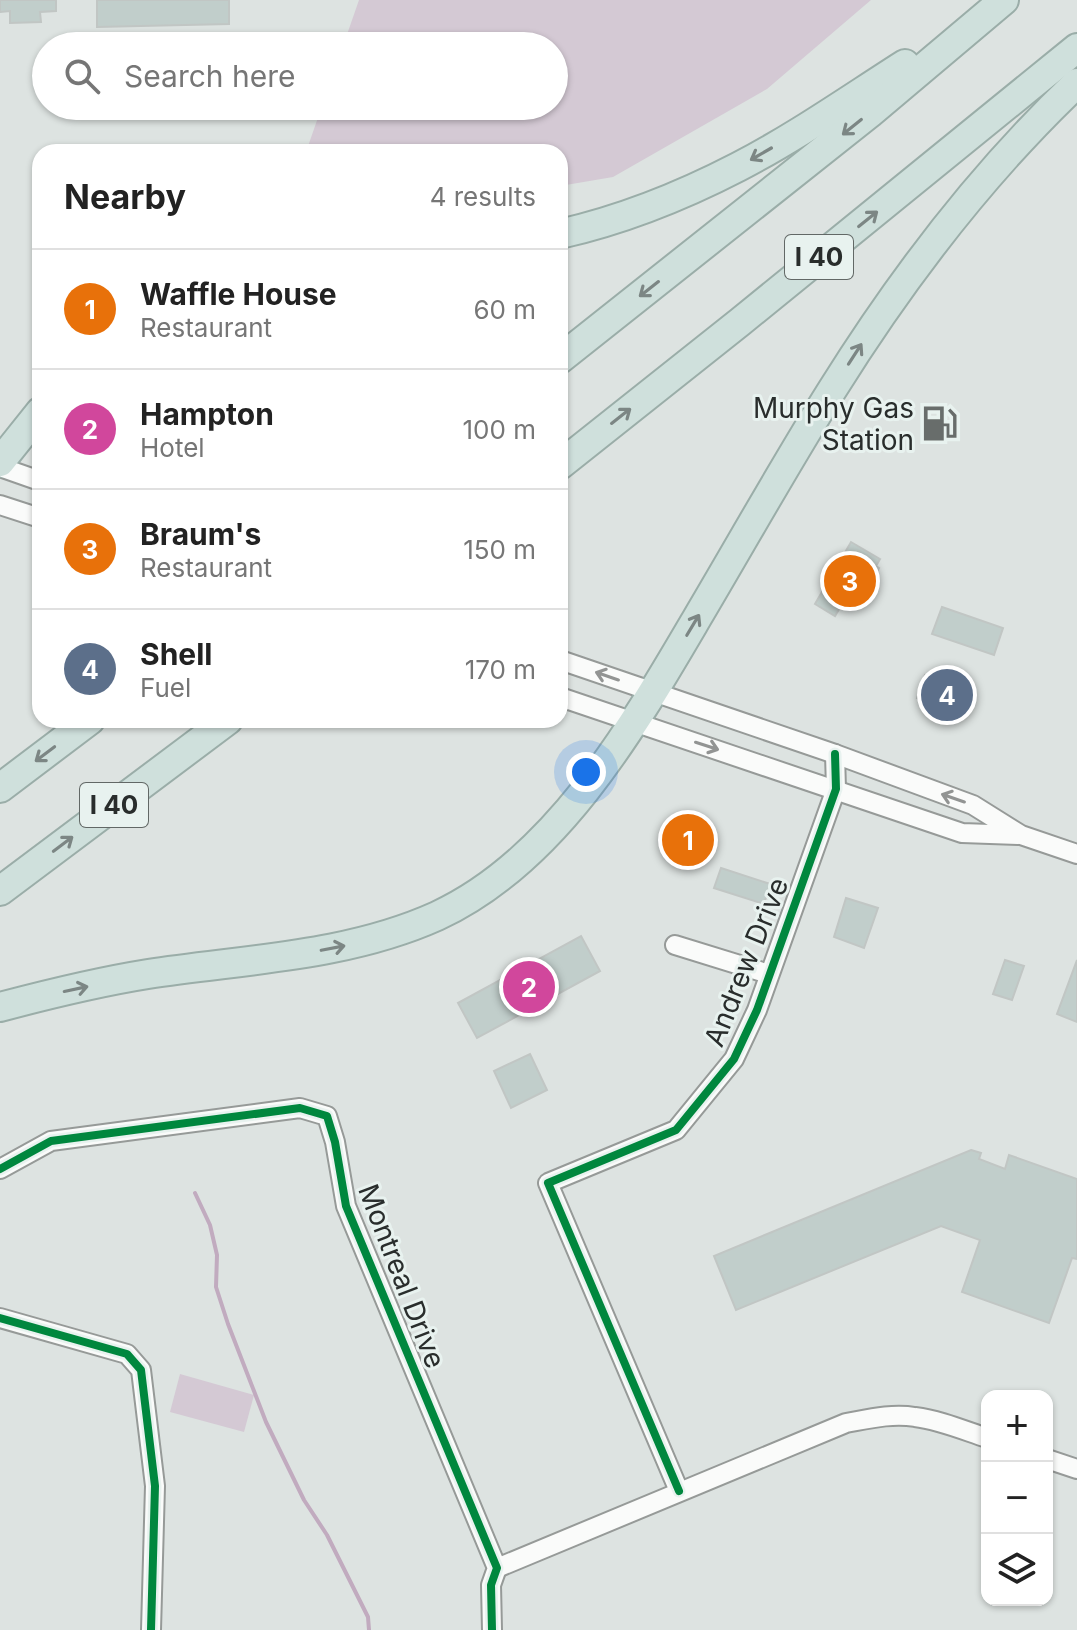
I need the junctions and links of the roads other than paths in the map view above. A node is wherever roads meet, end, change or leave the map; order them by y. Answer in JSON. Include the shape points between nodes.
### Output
{"nodes":[{"id":1,"x":1001,"y":3,"type":"edge"},
{"id":2,"x":1077,"y":48,"type":"edge"},
{"id":3,"x":1077,"y":83,"type":"edge"},
{"id":4,"x":568,"y":232,"type":"edge"},
{"id":5,"x":568,"y":353,"type":"edge"},
{"id":6,"x":32,"y":422,"type":"edge"},
{"id":7,"x":568,"y":459,"type":"edge"},
{"id":8,"x":0,"y":464,"type":"edge"},
{"id":9,"x":32,"y":478,"type":"edge"},
{"id":10,"x":0,"y":505,"type":"edge"},
{"id":11,"x":32,"y":515,"type":"edge"},
{"id":12,"x":568,"y":663,"type":"edge"},
{"id":13,"x":653,"y":692,"type":"junction"},
{"id":14,"x":568,"y":700,"type":"edge"},
{"id":15,"x":633,"y":721,"type":"junction"},
{"id":16,"x":79,"y":728,"type":"edge"},
{"id":17,"x":217,"y":728,"type":"edge"},
{"id":18,"x":835,"y":754,"type":"junction"},
{"id":19,"x":0,"y":788,"type":"edge"},
{"id":20,"x":836,"y":789,"type":"junction"},
{"id":21,"x":1021,"y":835,"type":"junction"},
{"id":22,"x":1077,"y":854,"type":"edge"},
{"id":23,"x":0,"y":891,"type":"edge"},
{"id":24,"x":675,"y":945,"type":"dead end"},
{"id":25,"x":769,"y":974,"type":"junction"},
{"id":26,"x":0,"y":1007,"type":"edge"},
{"id":27,"x":0,"y":1169,"type":"edge"},
{"id":28,"x":0,"y":1318,"type":"edge"},
{"id":29,"x":981,"y":1436,"type":"edge"},
{"id":30,"x":1053,"y":1461,"type":"edge"},
{"id":31,"x":1077,"y":1469,"type":"edge"},
{"id":32,"x":679,"y":1491,"type":"junction"},
{"id":33,"x":497,"y":1568,"type":"junction"},
{"id":34,"x":151,"y":1630,"type":"edge"},
{"id":35,"x":492,"y":1630,"type":"edge"}],
"edges":[{"from":1,"to":4,"type":"highway","one_way":true,"via":[[739,166],[620,218]]},
{"from":1,"to":5,"type":"highway","one_way":true},
{"from":7,"to":2,"type":"highway","number":"I 40","one_way":true},
{"from":13,"to":3,"type":"highway","one_way":true,"via":[[875,322],[972,193]]},
{"from":6,"to":8,"type":"highway"},
{"from":8,"to":9,"type":"street"},
{"from":10,"to":11,"type":"street"},
{"from":13,"to":12,"type":"street","one_way":true},
{"from":13,"to":15,"type":"highway"},
{"from":13,"to":18,"type":"street"},
{"from":14,"to":15,"type":"street"},
{"from":15,"to":20,"type":"street","one_way":true},
{"from":26,"to":15,"type":"highway","one_way":true,"via":[[146,974],[349,945],[440,914],[485,888],[561,821]]},
{"from":16,"to":19,"type":"highway","one_way":true},
{"from":23,"to":17,"type":"highway","number":"I 40","one_way":true},
{"from":18,"to":20,"type":"street","name":"Andrew Drive"},
{"from":21,"to":18,"type":"street","one_way":true,"via":[[973,805]]},
{"from":20,"to":21,"type":"street","via":[[962,833]]},
{"from":20,"to":25,"type":"street","name":"Andrew Drive"},
{"from":21,"to":22,"type":"street"},
{"from":24,"to":25,"type":"street"},
{"from":25,"to":32,"type":"street","name":"Andrew Drive","via":[[734,1059],[676,1130],[548,1183]]},
{"from":27,"to":33,"type":"street","name":"Montreal Drive","via":[[51,1141],[300,1108],[327,1116],[346,1206]]},
{"from":28,"to":34,"type":"street","via":[[127,1354],[141,1370],[155,1486]]},
{"from":29,"to":32,"type":"street","via":[[912,1416],[846,1423]]},
{"from":30,"to":31,"type":"street"},
{"from":32,"to":33,"type":"street"},
{"from":33,"to":35,"type":"street","via":[[491,1585]]}]}
